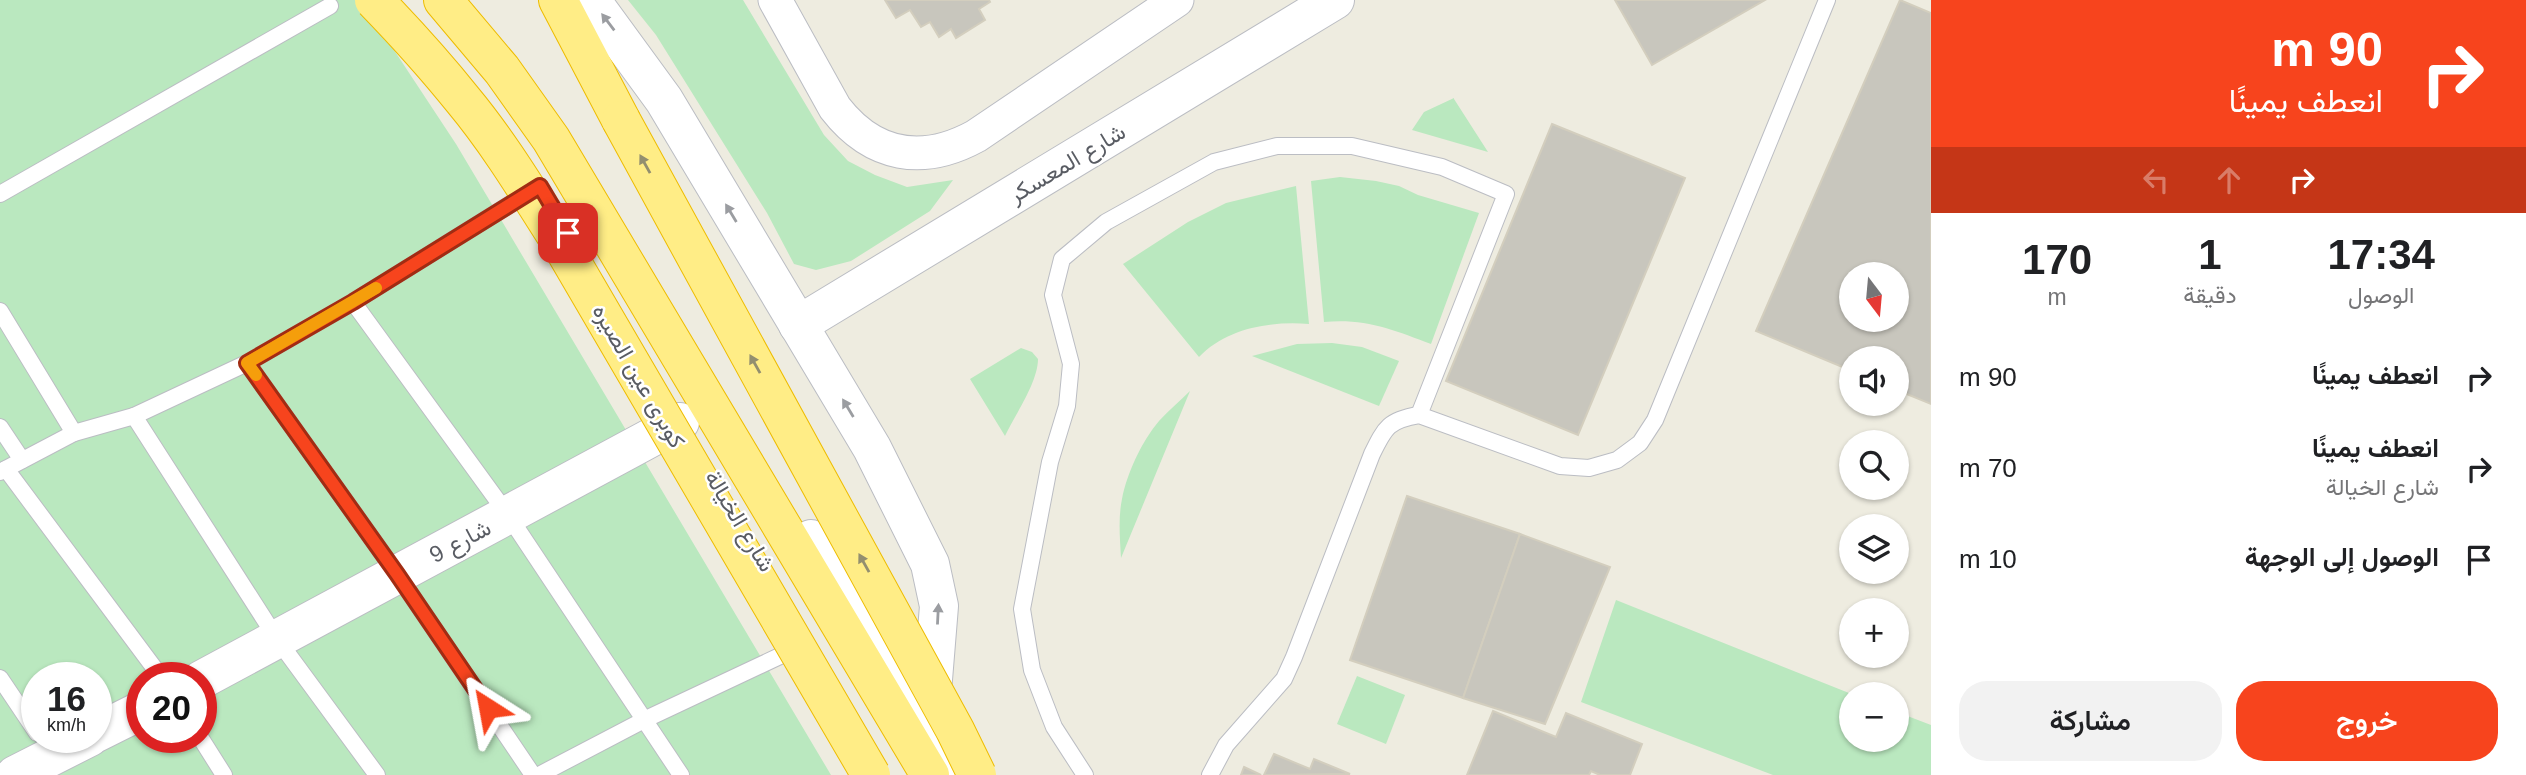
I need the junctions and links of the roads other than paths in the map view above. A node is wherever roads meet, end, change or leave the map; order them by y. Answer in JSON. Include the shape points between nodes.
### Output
{"nodes":[{"id":1,"x":374,"y":0,"type":"edge"},
{"id":2,"x":392,"y":0,"type":"edge"},
{"id":3,"x":443,"y":0,"type":"edge"},
{"id":4,"x":458,"y":0,"type":"edge"},
{"id":5,"x":558,"y":0,"type":"edge"},
{"id":6,"x":591,"y":0,"type":"edge"},
{"id":7,"x":775,"y":0,"type":"edge"},
{"id":8,"x":1177,"y":0,"type":"edge"},
{"id":9,"x":1335,"y":0,"type":"edge"},
{"id":10,"x":1827,"y":0,"type":"edge"},
{"id":11,"x":330,"y":6,"type":"dead end"},
{"id":12,"x":540,"y":186,"type":"junction"},
{"id":13,"x":0,"y":194,"type":"edge"},
{"id":14,"x":353,"y":302,"type":"junction"},
{"id":15,"x":0,"y":311,"type":"edge"},
{"id":16,"x":798,"y":325,"type":"junction"},
{"id":17,"x":247,"y":363,"type":"junction"},
{"id":18,"x":1419,"y":415,"type":"junction"},
{"id":19,"x":134,"y":416,"type":"junction"},
{"id":20,"x":680,"y":422,"type":"junction"},
{"id":21,"x":0,"y":427,"type":"edge"},
{"id":22,"x":74,"y":433,"type":"junction"},
{"id":23,"x":22,"y":460,"type":"junction"},
{"id":24,"x":3,"y":471,"type":"edge"},
{"id":25,"x":508,"y":515,"type":"junction"},
{"id":26,"x":397,"y":574,"type":"junction"},
{"id":27,"x":277,"y":639,"type":"junction"},
{"id":28,"x":812,"y":640,"type":"junction"},
{"id":29,"x":149,"y":662,"type":"edge"},
{"id":30,"x":217,"y":671,"type":"edge"},
{"id":31,"x":0,"y":678,"type":"edge"},
{"id":32,"x":21,"y":709,"type":"edge"},
{"id":33,"x":646,"y":719,"type":"junction"},
{"id":34,"x":929,"y":731,"type":"junction"},
{"id":35,"x":34,"y":753,"type":"edge"},
{"id":36,"x":210,"y":753,"type":"edge"},
{"id":37,"x":15,"y":775,"type":"edge"},
{"id":38,"x":224,"y":775,"type":"edge"},
{"id":39,"x":377,"y":775,"type":"edge"},
{"id":40,"x":533,"y":775,"type":"edge"},
{"id":41,"x":539,"y":775,"type":"edge"},
{"id":42,"x":681,"y":775,"type":"edge"},
{"id":43,"x":872,"y":775,"type":"edge"},
{"id":44,"x":885,"y":775,"type":"edge"},
{"id":45,"x":930,"y":775,"type":"edge"},
{"id":46,"x":952,"y":775,"type":"edge"},
{"id":47,"x":977,"y":775,"type":"edge"},
{"id":48,"x":1085,"y":775,"type":"edge"},
{"id":49,"x":1210,"y":775,"type":"edge"}],
"edges":[{"from":1,"to":43,"type":"highway","name":"كوبرى عين الصيره","bridge":true,"via":[[465,101],[528,191]]},
{"from":2,"to":12,"type":"street","name":"شارع الخيالة","via":[[491,115]]},
{"from":3,"to":45,"type":"highway","name":"كوبرى عين الصيره","via":[[502,70],[558,150]]},
{"from":4,"to":34,"type":"street","via":[[529,86],[571,150]]},
{"from":47,"to":5,"type":"highway","one_way":true,"bridge":true},
{"from":16,"to":6,"type":"street","one_way":true,"via":[[664,100]]},
{"from":7,"to":8,"type":"street","via":[[846,121],[888,149],[923,154],[976,136]]},
{"from":9,"to":16,"type":"street","name":"شارع المعسكر"},
{"from":10,"to":18,"type":"lane","via":[[1655,420],[1640,443],[1617,460],[1589,468],[1560,466]]},
{"from":11,"to":13,"type":"lane"},
{"from":12,"to":14,"type":"lane"},
{"from":12,"to":20,"type":"street","name":"شارع الخيالة"},
{"from":14,"to":17,"type":"lane"},
{"from":14,"to":25,"type":"lane"},
{"from":15,"to":22,"type":"lane"},
{"from":34,"to":16,"type":"street","one_way":true,"via":[[939,606],[929,564],[872,448]]},
{"from":17,"to":19,"type":"lane"},
{"from":17,"to":26,"type":"lane"},
{"from":18,"to":48,"type":"lane","via":[[1506,194],[1442,167],[1352,146],[1277,146],[1214,162],[1107,222],[1062,259],[1054,295],[1071,364],[1067,406],[1050,462],[1021,609],[1032,670],[1054,726]]},
{"from":18,"to":49,"type":"lane","via":[[1398,419],[1383,430],[1284,679],[1226,745]]},
{"from":19,"to":22,"type":"lane"},
{"from":19,"to":27,"type":"lane"},
{"from":20,"to":25,"type":"street","name":"شارع 9"},
{"from":20,"to":28,"type":"street","name":"شارع الخيالة"},
{"from":21,"to":23,"type":"lane"},
{"from":22,"to":23,"type":"lane"},
{"from":23,"to":24,"type":"lane"},
{"from":24,"to":29,"type":"lane"},
{"from":25,"to":26,"type":"street","name":"شارع 9"},
{"from":25,"to":33,"type":"lane"},
{"from":26,"to":27,"type":"street","name":"شارع 9"},
{"from":26,"to":40,"type":"lane"},
{"from":27,"to":30,"type":"street","name":"شارع 9"},
{"from":27,"to":39,"type":"lane"},
{"from":28,"to":33,"type":"lane"},
{"from":28,"to":44,"type":"street","name":"شارع الخيالة"},
{"from":31,"to":32,"type":"lane"},
{"from":33,"to":41,"type":"lane"},
{"from":33,"to":42,"type":"lane"},
{"from":34,"to":46,"type":"street"},
{"from":35,"to":37,"type":"street"},
{"from":36,"to":38,"type":"lane"}]}
